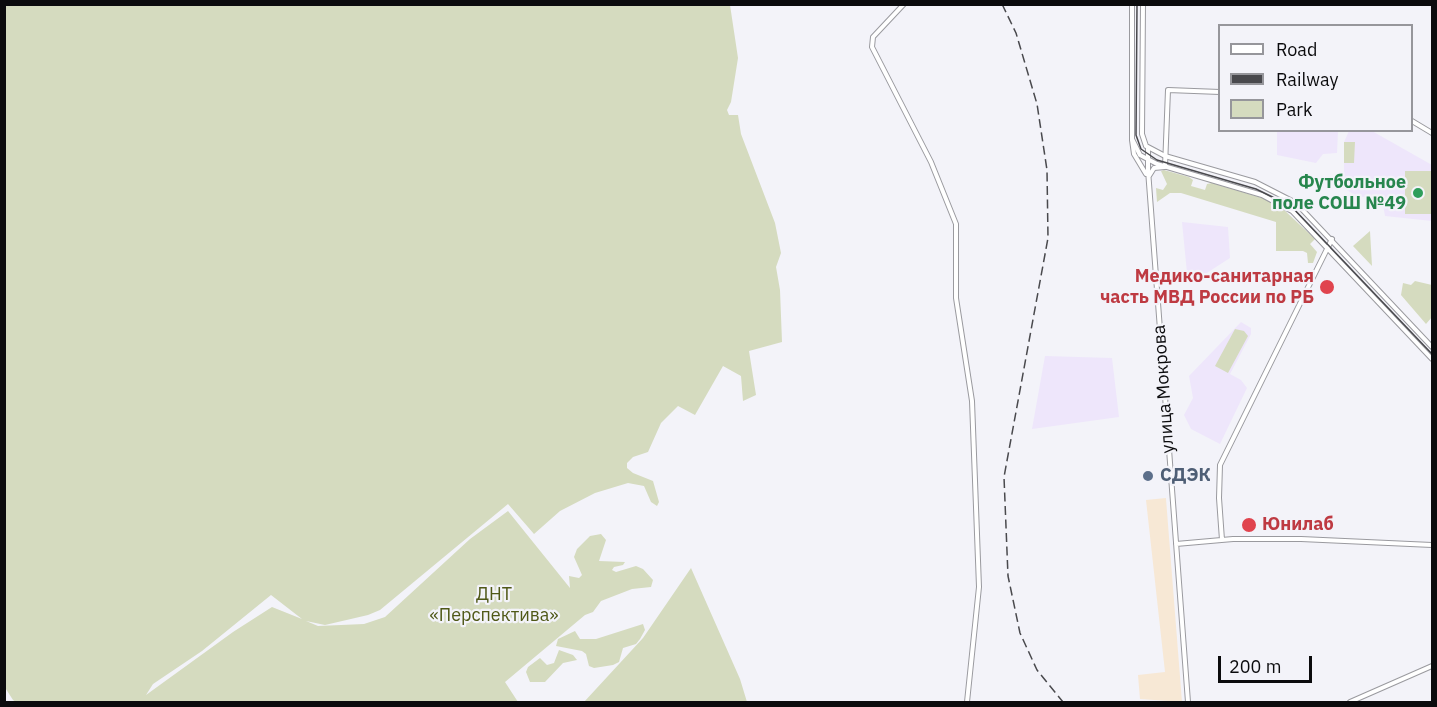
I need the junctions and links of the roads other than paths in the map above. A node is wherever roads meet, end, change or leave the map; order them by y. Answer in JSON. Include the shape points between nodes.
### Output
{"nodes":[{"id":1,"x":904,"y":4,"type":"edge"},
{"id":2,"x":1132,"y":4,"type":"edge"},
{"id":3,"x":1143,"y":4,"type":"edge"},
{"id":4,"x":1218,"y":92,"type":"edge"},
{"id":5,"x":1413,"y":122,"type":"edge"},
{"id":6,"x":1432,"y":133,"type":"edge"},
{"id":7,"x":1132,"y":139,"type":"junction"},
{"id":8,"x":1148,"y":148,"type":"junction"},
{"id":9,"x":1165,"y":156,"type":"junction"},
{"id":10,"x":1147,"y":161,"type":"junction"},
{"id":11,"x":1165,"y":166,"type":"junction"},
{"id":12,"x":1148,"y":180,"type":"junction"},
{"id":13,"x":1332,"y":239,"type":"junction"},
{"id":14,"x":1327,"y":246,"type":"junction"},
{"id":15,"x":1432,"y":347,"type":"edge"},
{"id":16,"x":1432,"y":359,"type":"edge"},
{"id":17,"x":1222,"y":540,"type":"junction"},
{"id":18,"x":1176,"y":544,"type":"junction"},
{"id":19,"x":1432,"y":545,"type":"edge"},
{"id":20,"x":1432,"y":666,"type":"edge"},
{"id":21,"x":967,"y":702,"type":"edge"},
{"id":22,"x":1188,"y":702,"type":"edge"},
{"id":23,"x":1350,"y":702,"type":"edge"}],
"edges":[{"from":1,"to":21,"type":"main road","via":[[873,37],[872,47],[930,162],[957,234],[955,281],[972,401],[979,587]]},
{"from":2,"to":7,"type":"main road"},
{"from":3,"to":8,"type":"main road","via":[[1142,134]]},
{"from":4,"to":9,"type":"main road","via":[[1168,90]]},
{"from":5,"to":6,"type":"main road"},
{"from":7,"to":10,"type":"main road"},
{"from":7,"to":12,"type":"main road","via":[[1134,154]]},
{"from":8,"to":9,"type":"main road"},
{"from":8,"to":10,"type":"main road","name":"улица Мокрова"},
{"from":9,"to":11,"type":"main road"},
{"from":9,"to":13,"type":"main road","via":[[1274,190],[1296,203]]},
{"from":10,"to":11,"type":"main road"},
{"from":10,"to":12,"type":"main road","name":"улица Мокрова"},
{"from":11,"to":12,"type":"main road","via":[[1154,168]]},
{"from":11,"to":14,"type":"main road","via":[[1277,202],[1292,211]]},
{"from":12,"to":18,"type":"main road","name":"улица Мокрова"},
{"from":13,"to":14,"type":"main road"},
{"from":13,"to":15,"type":"main road"},
{"from":14,"to":16,"type":"main road"},
{"from":14,"to":17,"type":"main road","via":[[1220,465]]},
{"from":17,"to":18,"type":"main road"},
{"from":17,"to":19,"type":"main road"},
{"from":18,"to":22,"type":"main road","name":"улица Мокрова"},
{"from":20,"to":23,"type":"main road"}]}
